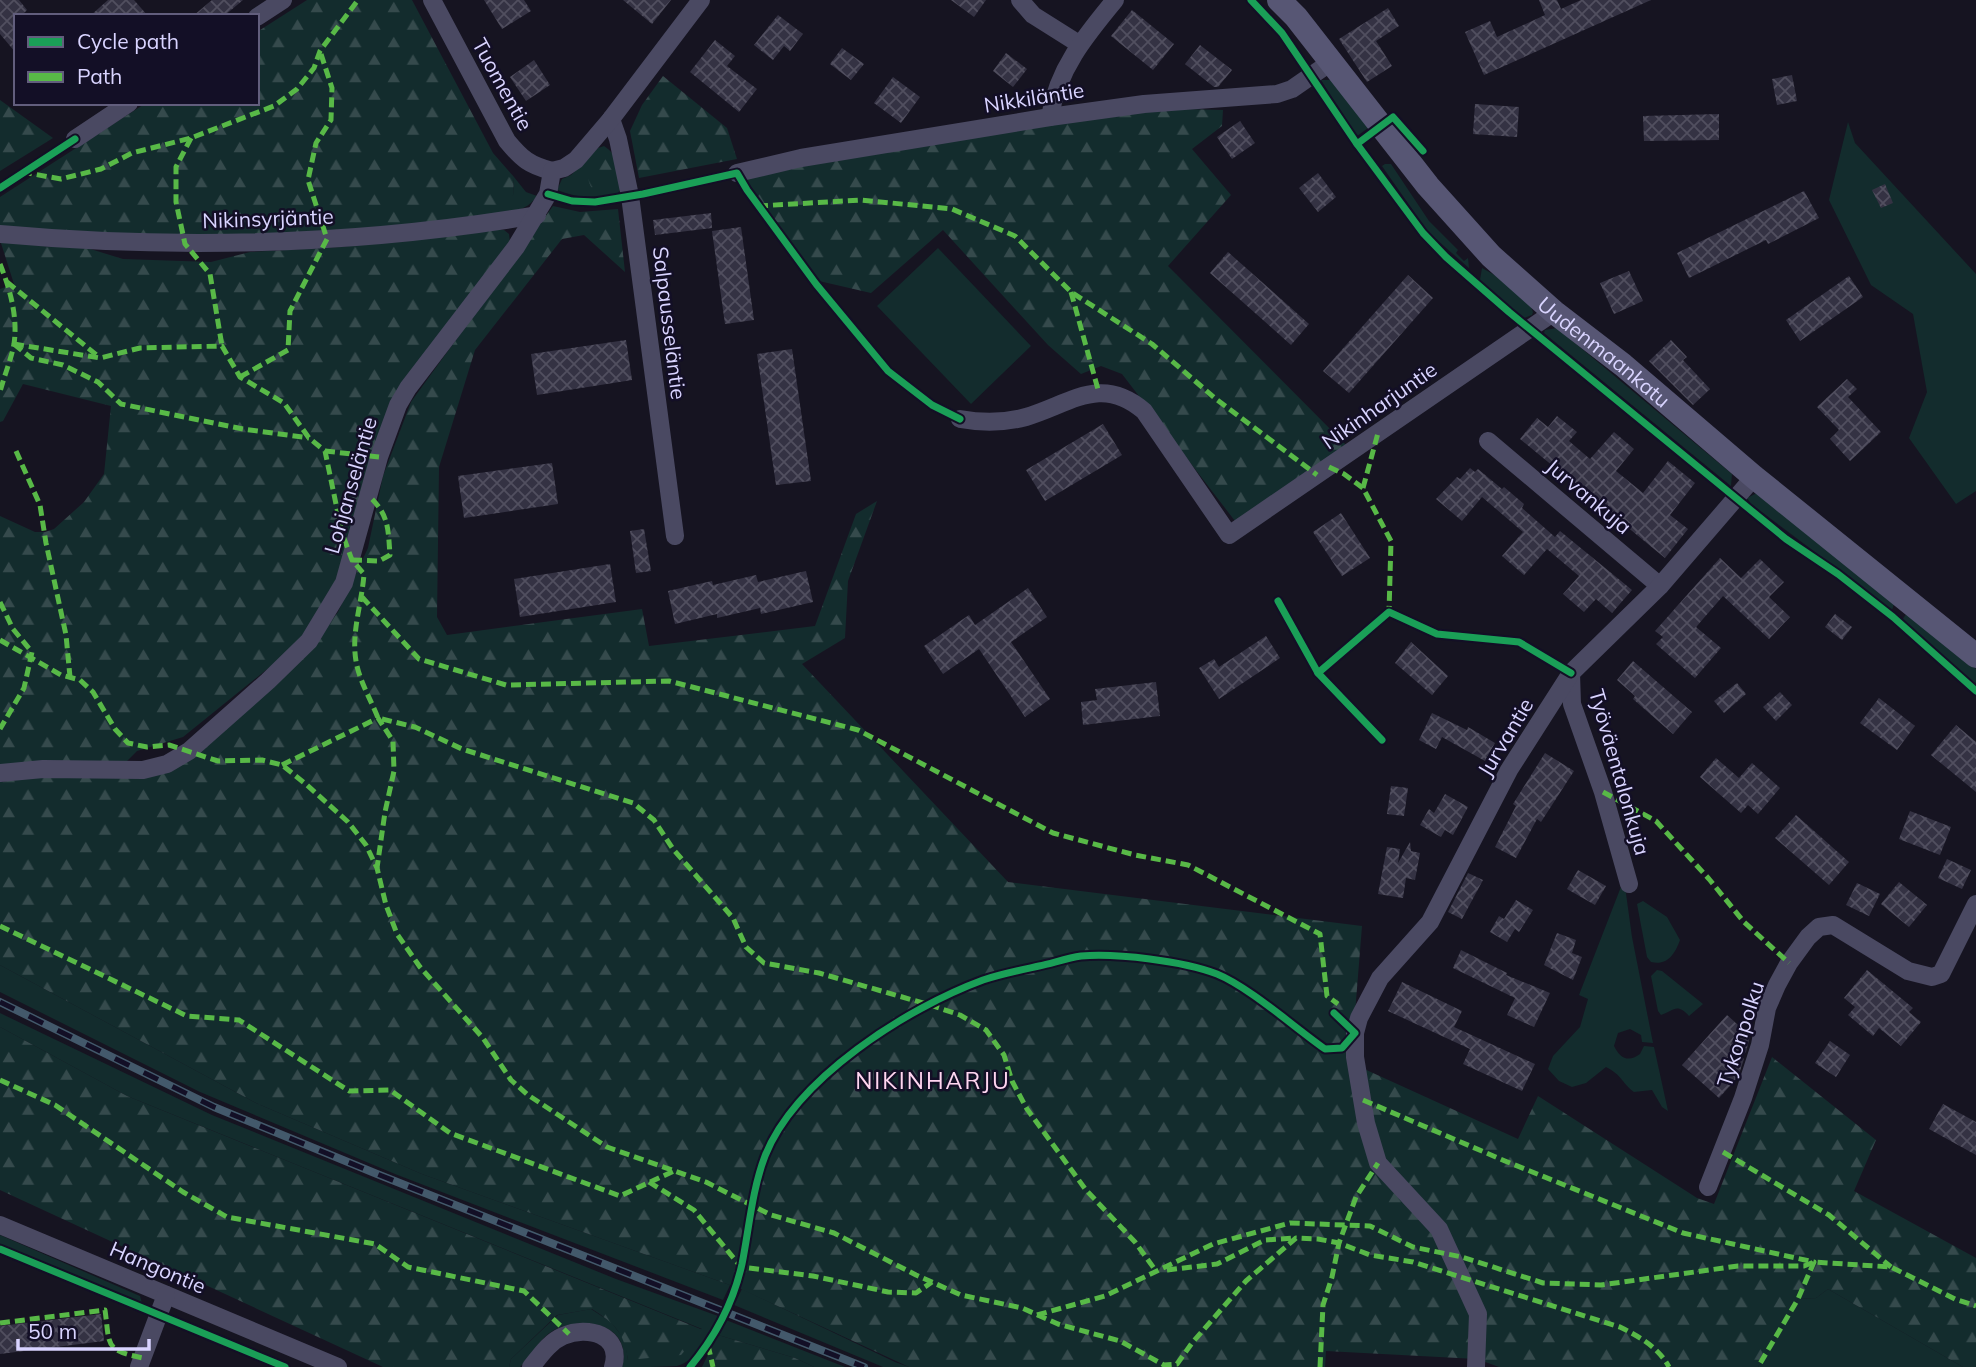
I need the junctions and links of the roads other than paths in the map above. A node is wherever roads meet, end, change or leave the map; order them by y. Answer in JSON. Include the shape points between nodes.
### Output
{"nodes":[{"id":1,"x":283,"y":0,"type":"edge"},
{"id":2,"x":432,"y":0,"type":"edge"},
{"id":3,"x":701,"y":0,"type":"edge"},
{"id":4,"x":1020,"y":0,"type":"edge"},
{"id":5,"x":1115,"y":0,"type":"edge"},
{"id":6,"x":1279,"y":0,"type":"edge"},
{"id":7,"x":259,"y":16,"type":"edge"},
{"id":8,"x":1079,"y":44,"type":"junction"},
{"id":9,"x":1331,"y":62,"type":"junction"},
{"id":10,"x":126,"y":105,"type":"edge"},
{"id":11,"x":1050,"y":117,"type":"junction"},
{"id":12,"x":611,"y":119,"type":"junction"},
{"id":13,"x":75,"y":139,"type":"dead end"},
{"id":14,"x":552,"y":171,"type":"junction"},
{"id":15,"x":737,"y":173,"type":"dead end"},
{"id":16,"x":537,"y":215,"type":"junction"},
{"id":17,"x":0,"y":234,"type":"edge"},
{"id":18,"x":1554,"y":312,"type":"junction"},
{"id":19,"x":960,"y":419,"type":"dead end"},
{"id":20,"x":1488,"y":441,"type":"dead end"},
{"id":21,"x":1754,"y":477,"type":"junction"},
{"id":22,"x":675,"y":536,"type":"dead end"},
{"id":23,"x":1660,"y":586,"type":"junction"},
{"id":24,"x":1976,"y":656,"type":"edge"},
{"id":25,"x":1571,"y":673,"type":"junction"},
{"id":26,"x":0,"y":774,"type":"edge"},
{"id":27,"x":1629,"y":884,"type":"dead end"},
{"id":28,"x":1976,"y":904,"type":"edge"},
{"id":29,"x":1708,"y":1187,"type":"dead end"},
{"id":30,"x":0,"y":1225,"type":"edge"},
{"id":31,"x":166,"y":1295,"type":"junction"},
{"id":32,"x":139,"y":1367,"type":"edge"},
{"id":33,"x":338,"y":1367,"type":"edge"},
{"id":34,"x":531,"y":1367,"type":"edge"},
{"id":35,"x":613,"y":1367,"type":"edge"},
{"id":36,"x":1476,"y":1367,"type":"edge"}],
"edges":[{"from":1,"to":7,"type":"street"},
{"from":2,"to":14,"type":"street","name":"Tuomentie","via":[[507,141],[522,159]]},
{"from":3,"to":12,"type":"street"},
{"from":4,"to":8,"type":"street","via":[[1033,15]]},
{"from":5,"to":8,"type":"street"},
{"from":6,"to":9,"type":"main road","name":"Uudenmaankatu"},
{"from":8,"to":11,"type":"street","via":[[1052,102]]},
{"from":9,"to":11,"type":"street","name":"Nikkiläntie","via":[[1277,94],[1144,103]]},
{"from":9,"to":18,"type":"main road","name":"Uudenmaankatu","via":[[1446,206],[1491,256]]},
{"from":10,"to":13,"type":"street"},
{"from":11,"to":15,"type":"street","name":"Nikkiläntie"},
{"from":12,"to":14,"type":"street","via":[[576,160]]},
{"from":12,"to":22,"type":"street","name":"Salpausseläntie","via":[[630,195]]},
{"from":14,"to":16,"type":"street","name":"Lohjanseläntie","via":[[548,194]]},
{"from":16,"to":17,"type":"street","name":"Nikinsyrjäntie","via":[[375,236],[265,243],[75,241]]},
{"from":16,"to":26,"type":"street","name":"Lohjanseläntie","via":[[398,405],[344,583],[309,641],[226,720],[167,764],[143,770],[43,769]]},
{"from":18,"to":19,"type":"street","name":"Nikinharjuntie","via":[[1229,536],[1144,411],[1130,399],[1099,393],[1075,397],[1025,417],[984,423]]},
{"from":18,"to":21,"type":"main road","name":"Uudenmaankatu"},
{"from":20,"to":23,"type":"street","name":"Jurvankuja"},
{"from":21,"to":23,"type":"street","name":"Jurvantie"},
{"from":21,"to":24,"type":"main road","name":"Uudenmaankatu"},
{"from":23,"to":25,"type":"street","name":"Jurvantie"},
{"from":25,"to":27,"type":"street","name":"Työväentalonkuja","via":[[1572,704]]},
{"from":25,"to":36,"type":"street","name":"Jurvantie","via":[[1509,771],[1430,922],[1380,978],[1354,1033],[1366,1123],[1378,1163],[1439,1229],[1478,1314]]},
{"from":28,"to":29,"type":"street","name":"Tykonpolku","via":[[1941,974],[1932,978],[1908,971],[1833,925],[1819,927],[1808,937],[1789,963],[1767,1009],[1743,1098]]},
{"from":30,"to":31,"type":"street","name":"Hangontie"},
{"from":31,"to":32,"type":"street"},
{"from":31,"to":33,"type":"street","name":"Hangontie"},
{"from":34,"to":35,"type":"street","via":[[558,1339],[582,1332],[608,1338],[615,1352]]}]}
